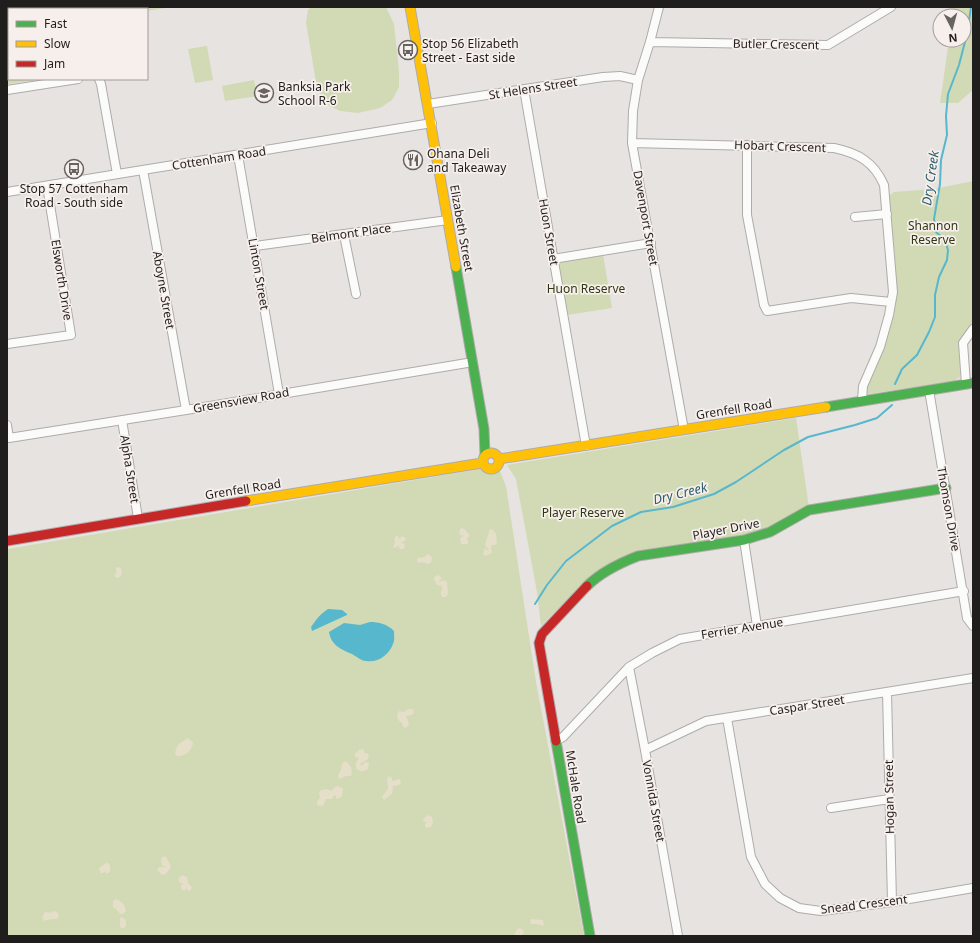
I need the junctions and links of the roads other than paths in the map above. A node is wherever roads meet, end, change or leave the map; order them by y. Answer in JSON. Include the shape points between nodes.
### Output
{"nodes":[{"id":1,"x":410,"y":7,"type":"edge"},
{"id":2,"x":659,"y":7,"type":"edge"},
{"id":3,"x":891,"y":7,"type":"edge"},
{"id":4,"x":650,"y":42,"type":"junction"},
{"id":5,"x":72,"y":80,"type":"edge"},
{"id":6,"x":99,"y":80,"type":"edge"},
{"id":7,"x":638,"y":80,"type":"junction"},
{"id":8,"x":524,"y":89,"type":"junction"},
{"id":9,"x":7,"y":90,"type":"edge"},
{"id":10,"x":428,"y":104,"type":"junction"},
{"id":11,"x":432,"y":123,"type":"junction"},
{"id":12,"x":632,"y":143,"type":"junction"},
{"id":13,"x":747,"y":145,"type":"junction"},
{"id":14,"x":238,"y":155,"type":"junction"},
{"id":15,"x":143,"y":170,"type":"junction"},
{"id":16,"x":117,"y":174,"type":"junction"},
{"id":17,"x":47,"y":186,"type":"junction"},
{"id":18,"x":7,"y":192,"type":"edge"},
{"id":19,"x":887,"y":214,"type":"junction"},
{"id":20,"x":855,"y":217,"type":"dead end"},
{"id":21,"x":448,"y":220,"type":"junction"},
{"id":22,"x":344,"y":235,"type":"junction"},
{"id":23,"x":651,"y":243,"type":"junction"},
{"id":24,"x":255,"y":246,"type":"junction"},
{"id":25,"x":553,"y":259,"type":"junction"},
{"id":26,"x":356,"y":294,"type":"dead end"},
{"id":27,"x":891,"y":302,"type":"junction"},
{"id":28,"x":973,"y":328,"type":"edge"},
{"id":29,"x":7,"y":344,"type":"edge"},
{"id":30,"x":473,"y":362,"type":"junction"},
{"id":31,"x":969,"y":383,"type":"edge"},
{"id":32,"x":929,"y":390,"type":"junction"},
{"id":33,"x":279,"y":394,"type":"junction"},
{"id":34,"x":862,"y":400,"type":"junction"},
{"id":35,"x":186,"y":410,"type":"junction"},
{"id":36,"x":122,"y":420,"type":"junction"},
{"id":37,"x":7,"y":425,"type":"edge"},
{"id":38,"x":684,"y":430,"type":"junction"},
{"id":39,"x":586,"y":446,"type":"junction"},
{"id":40,"x":490,"y":457,"type":"junction"},
{"id":41,"x":946,"y":488,"type":"junction"},
{"id":42,"x":138,"y":518,"type":"junction"},
{"id":43,"x":744,"y":540,"type":"junction"},
{"id":44,"x":7,"y":541,"type":"edge"},
{"id":45,"x":964,"y":591,"type":"junction"},
{"id":46,"x":757,"y":626,"type":"junction"},
{"id":47,"x":973,"y":626,"type":"edge"},
{"id":48,"x":539,"y":643,"type":"joint"},
{"id":49,"x":629,"y":667,"type":"junction"},
{"id":50,"x":973,"y":678,"type":"edge"},
{"id":51,"x":973,"y":683,"type":"edge"},
{"id":52,"x":887,"y":692,"type":"junction"},
{"id":53,"x":727,"y":718,"type":"junction"},
{"id":54,"x":556,"y":741,"type":"junction"},
{"id":55,"x":645,"y":750,"type":"junction"},
{"id":56,"x":889,"y":799,"type":"junction"},
{"id":57,"x":832,"y":808,"type":"dead end"},
{"id":58,"x":973,"y":888,"type":"edge"},
{"id":59,"x":892,"y":902,"type":"junction"},
{"id":60,"x":590,"y":936,"type":"edge"},
{"id":61,"x":678,"y":936,"type":"edge"}],
"edges":[{"from":1,"to":10,"type":"street","name":"Elizabeth Street"},
{"from":2,"to":4,"type":"street","name":"Davenport Street"},
{"from":3,"to":4,"type":"street","name":"Butler Crescent","via":[[828,45]]},
{"from":4,"to":7,"type":"street","name":"Davenport Street"},
{"from":5,"to":9,"type":"street"},
{"from":6,"to":16,"type":"street"},
{"from":7,"to":8,"type":"street","name":"St Helens Street","via":[[620,76],[603,77]]},
{"from":7,"to":12,"type":"street","name":"Davenport Street","via":[[632,111]]},
{"from":8,"to":10,"type":"street","name":"St Helens Street"},
{"from":8,"to":25,"type":"street","name":"Huon Street"},
{"from":10,"to":11,"type":"street","name":"Elizabeth Street"},
{"from":11,"to":14,"type":"street","name":"Cottenham Road"},
{"from":11,"to":21,"type":"street","name":"Elizabeth Street"},
{"from":12,"to":13,"type":"street","name":"Hobart Crescent"},
{"from":12,"to":23,"type":"street","name":"Davenport Street"},
{"from":13,"to":19,"type":"street","name":"Hobart Crescent","via":[[834,148],[848,151],[868,161],[879,174],[884,185]]},
{"from":13,"to":27,"type":"street","via":[[747,215],[767,311],[850,298]]},
{"from":14,"to":15,"type":"street","name":"Cottenham Road"},
{"from":14,"to":24,"type":"street","name":"Linton Street"},
{"from":15,"to":16,"type":"street","name":"Cottenham Road"},
{"from":15,"to":35,"type":"street","name":"Aboyne Street"},
{"from":16,"to":17,"type":"street","name":"Cottenham Road"},
{"from":17,"to":18,"type":"street","name":"Cottenham Road"},
{"from":17,"to":29,"type":"street","name":"Elsworth Drive","via":[[71,335]]},
{"from":19,"to":20,"type":"street"},
{"from":19,"to":27,"type":"street","name":"Hobart Crescent","via":[[893,292]]},
{"from":21,"to":22,"type":"street","name":"Belmont Place"},
{"from":21,"to":30,"type":"street","name":"Elizabeth Street"},
{"from":22,"to":24,"type":"street","name":"Belmont Place"},
{"from":22,"to":26,"type":"street"},
{"from":23,"to":25,"type":"street"},
{"from":23,"to":38,"type":"street","name":"Davenport Street"},
{"from":24,"to":33,"type":"street","name":"Linton Street"},
{"from":25,"to":39,"type":"street","name":"Huon Street"},
{"from":27,"to":34,"type":"street","name":"Hobart Crescent","via":[[880,347],[863,386]]},
{"from":28,"to":31,"type":"street","via":[[963,343]]},
{"from":30,"to":33,"type":"street","name":"Greensview Road"},
{"from":30,"to":40,"type":"street","name":"Elizabeth Street"},
{"from":31,"to":32,"type":"street","name":"Grenfell Road"},
{"from":32,"to":34,"type":"street","name":"Grenfell Road"},
{"from":32,"to":41,"type":"street","name":"Thomson Drive"},
{"from":33,"to":35,"type":"street","name":"Greensview Road"},
{"from":34,"to":38,"type":"street","name":"Grenfell Road"},
{"from":35,"to":36,"type":"street","name":"Greensview Road"},
{"from":36,"to":37,"type":"street","name":"Greensview Road","via":[[9,438]]},
{"from":36,"to":42,"type":"street","name":"Alpha Street"},
{"from":38,"to":39,"type":"street","name":"Grenfell Road"},
{"from":39,"to":40,"type":"street","name":"Grenfell Road"},
{"from":40,"to":42,"type":"street","name":"Grenfell Road"},
{"from":41,"to":43,"type":"street","name":"Player Drive","via":[[809,510],[770,532]]},
{"from":41,"to":45,"type":"street","name":"Thomson Drive"},
{"from":42,"to":44,"type":"street","name":"Grenfell Road"},
{"from":43,"to":46,"type":"street"},
{"from":43,"to":48,"type":"street","name":"Player Drive","via":[[638,556],[625,561],[595,578],[542,634]]},
{"from":45,"to":46,"type":"street","name":"Ferrier Avenue"},
{"from":45,"to":47,"type":"street","name":"Thomson Drive","via":[[967,618]]},
{"from":46,"to":49,"type":"street","name":"Ferrier Avenue","via":[[680,639]]},
{"from":48,"to":54,"type":"street","name":"McHale Road"},
{"from":49,"to":54,"type":"street","name":"Ferrier Avenue","via":[[563,737]]},
{"from":49,"to":55,"type":"street","name":"Vonnida Street"},
{"from":50,"to":51,"type":"street"},
{"from":50,"to":52,"type":"street","name":"Caspar Street"},
{"from":52,"to":53,"type":"street","name":"Caspar Street"},
{"from":52,"to":56,"type":"street","name":"Hogan Street"},
{"from":53,"to":55,"type":"street","name":"Caspar Street","via":[[702,723]]},
{"from":53,"to":59,"type":"street","name":"Snead Crescent","via":[[751,857],[765,884],[790,904],[811,910],[832,910]]},
{"from":54,"to":60,"type":"street","name":"McHale Road"},
{"from":55,"to":61,"type":"street","name":"Vonnida Street"},
{"from":56,"to":57,"type":"street"},
{"from":56,"to":59,"type":"street","name":"Hogan Street"},
{"from":58,"to":59,"type":"street","name":"Snead Crescent"}]}
